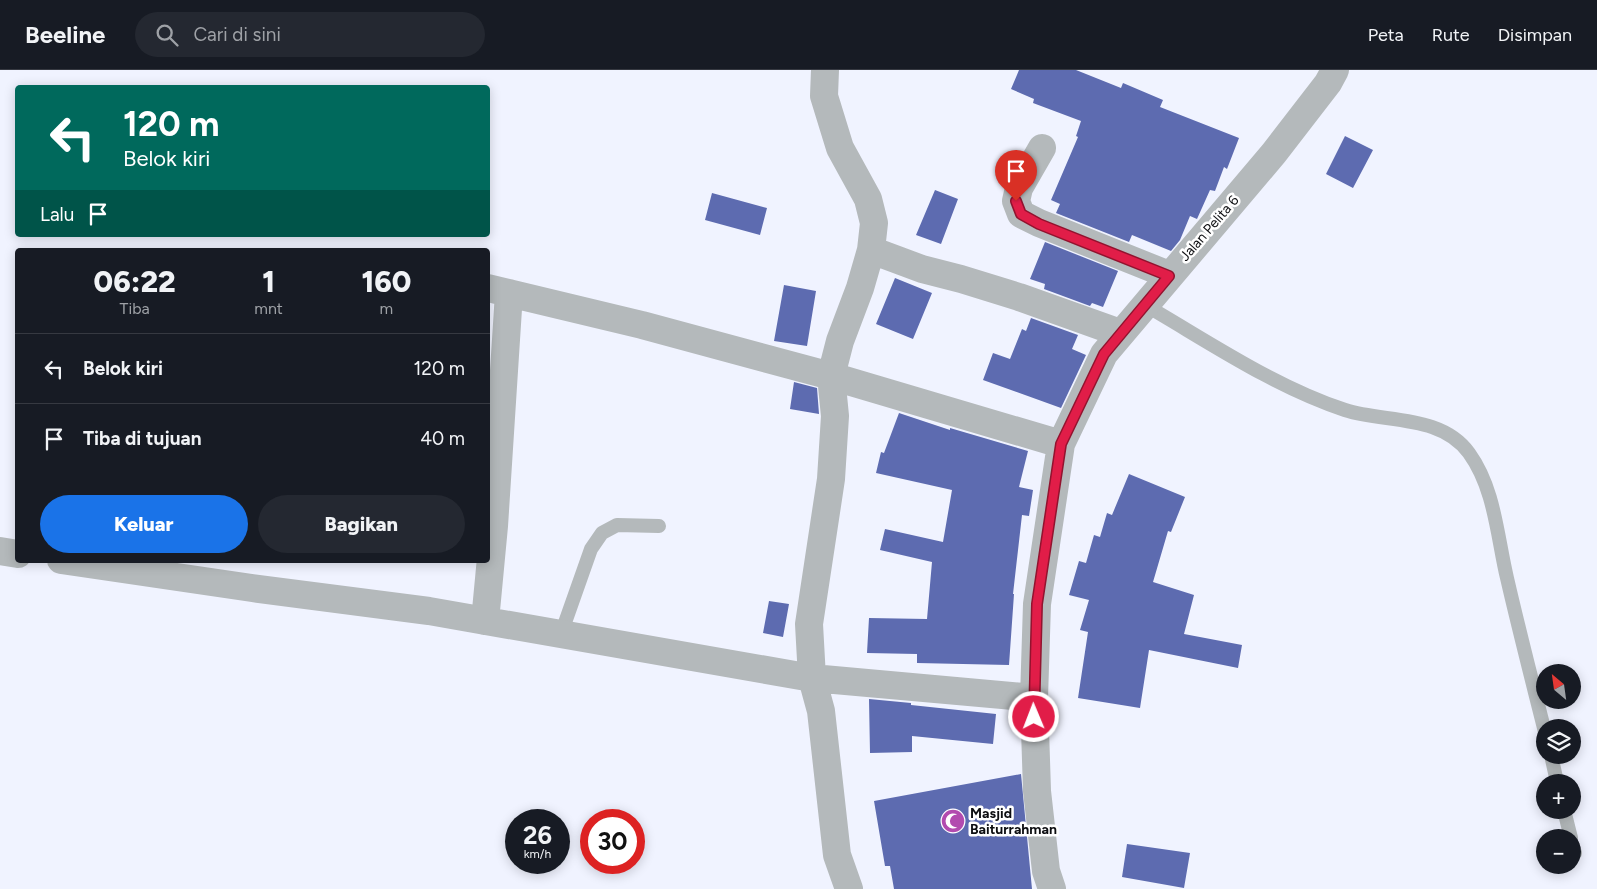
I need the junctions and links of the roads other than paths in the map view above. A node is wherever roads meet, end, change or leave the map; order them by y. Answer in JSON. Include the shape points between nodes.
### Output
{"nodes":[{"id":1,"x":825,"y":70,"type":"edge"},
{"id":2,"x":1335,"y":70,"type":"edge"},
{"id":3,"x":1042,"y":148,"type":"dead end"},
{"id":4,"x":870,"y":250,"type":"junction"},
{"id":5,"x":1169,"y":276,"type":"junction"},
{"id":6,"x":498,"y":290,"type":"edge"},
{"id":7,"x":1144,"y":305,"type":"junction"},
{"id":8,"x":1120,"y":333,"type":"junction"},
{"id":9,"x":831,"y":376,"type":"junction"},
{"id":10,"x":1061,"y":444,"type":"junction"},
{"id":11,"x":659,"y":526,"type":"dead end"},
{"id":12,"x":0,"y":551,"type":"edge"},
{"id":13,"x":15,"y":554,"type":"edge"},
{"id":14,"x":81,"y":563,"type":"edge"},
{"id":15,"x":485,"y":621,"type":"junction"},
{"id":16,"x":561,"y":634,"type":"junction"},
{"id":17,"x":812,"y":678,"type":"junction"},
{"id":18,"x":1034,"y":698,"type":"junction"},
{"id":19,"x":1542,"y":719,"type":"edge"},
{"id":20,"x":849,"y":889,"type":"edge"},
{"id":21,"x":1052,"y":889,"type":"edge"}],
"edges":[{"from":1,"to":4,"type":"street","via":[[824,96],[840,148],[868,199],[874,223]]},
{"from":2,"to":5,"type":"street","name":"Jalan Pelita 6","via":[[1274,153]]},
{"from":3,"to":5,"type":"street","via":[[1019,188],[1016,201],[1021,214]]},
{"from":4,"to":8,"type":"street","via":[[922,269],[1011,294]]},
{"from":4,"to":9,"type":"street"},
{"from":5,"to":7,"type":"street","name":"Jalan Pelita 6"},
{"from":6,"to":9,"type":"street"},
{"from":6,"to":15,"type":"street","via":[[494,526]]},
{"from":7,"to":8,"type":"street","name":"Jalan Pelita 6"},
{"from":7,"to":19,"type":"lane","via":[[1284,385],[1346,410],[1412,422],[1449,433],[1469,453],[1488,487]]},
{"from":8,"to":10,"type":"street","name":"Jalan Pelita 6","via":[[1104,354]]},
{"from":9,"to":10,"type":"street"},
{"from":9,"to":17,"type":"street","via":[[835,416],[831,479],[809,624]]},
{"from":10,"to":18,"type":"street","name":"Jalan Pelita 6","via":[[1037,604]]},
{"from":11,"to":16,"type":"lane","via":[[617,525],[602,533],[591,549]]},
{"from":12,"to":13,"type":"street"},
{"from":14,"to":15,"type":"street"},
{"from":15,"to":16,"type":"street"},
{"from":16,"to":17,"type":"street"},
{"from":17,"to":18,"type":"street"},
{"from":17,"to":20,"type":"street","via":[[821,711],[837,855]]},
{"from":18,"to":21,"type":"street","name":"Jalan Pelita 6","via":[[1037,791],[1046,871]]}]}
